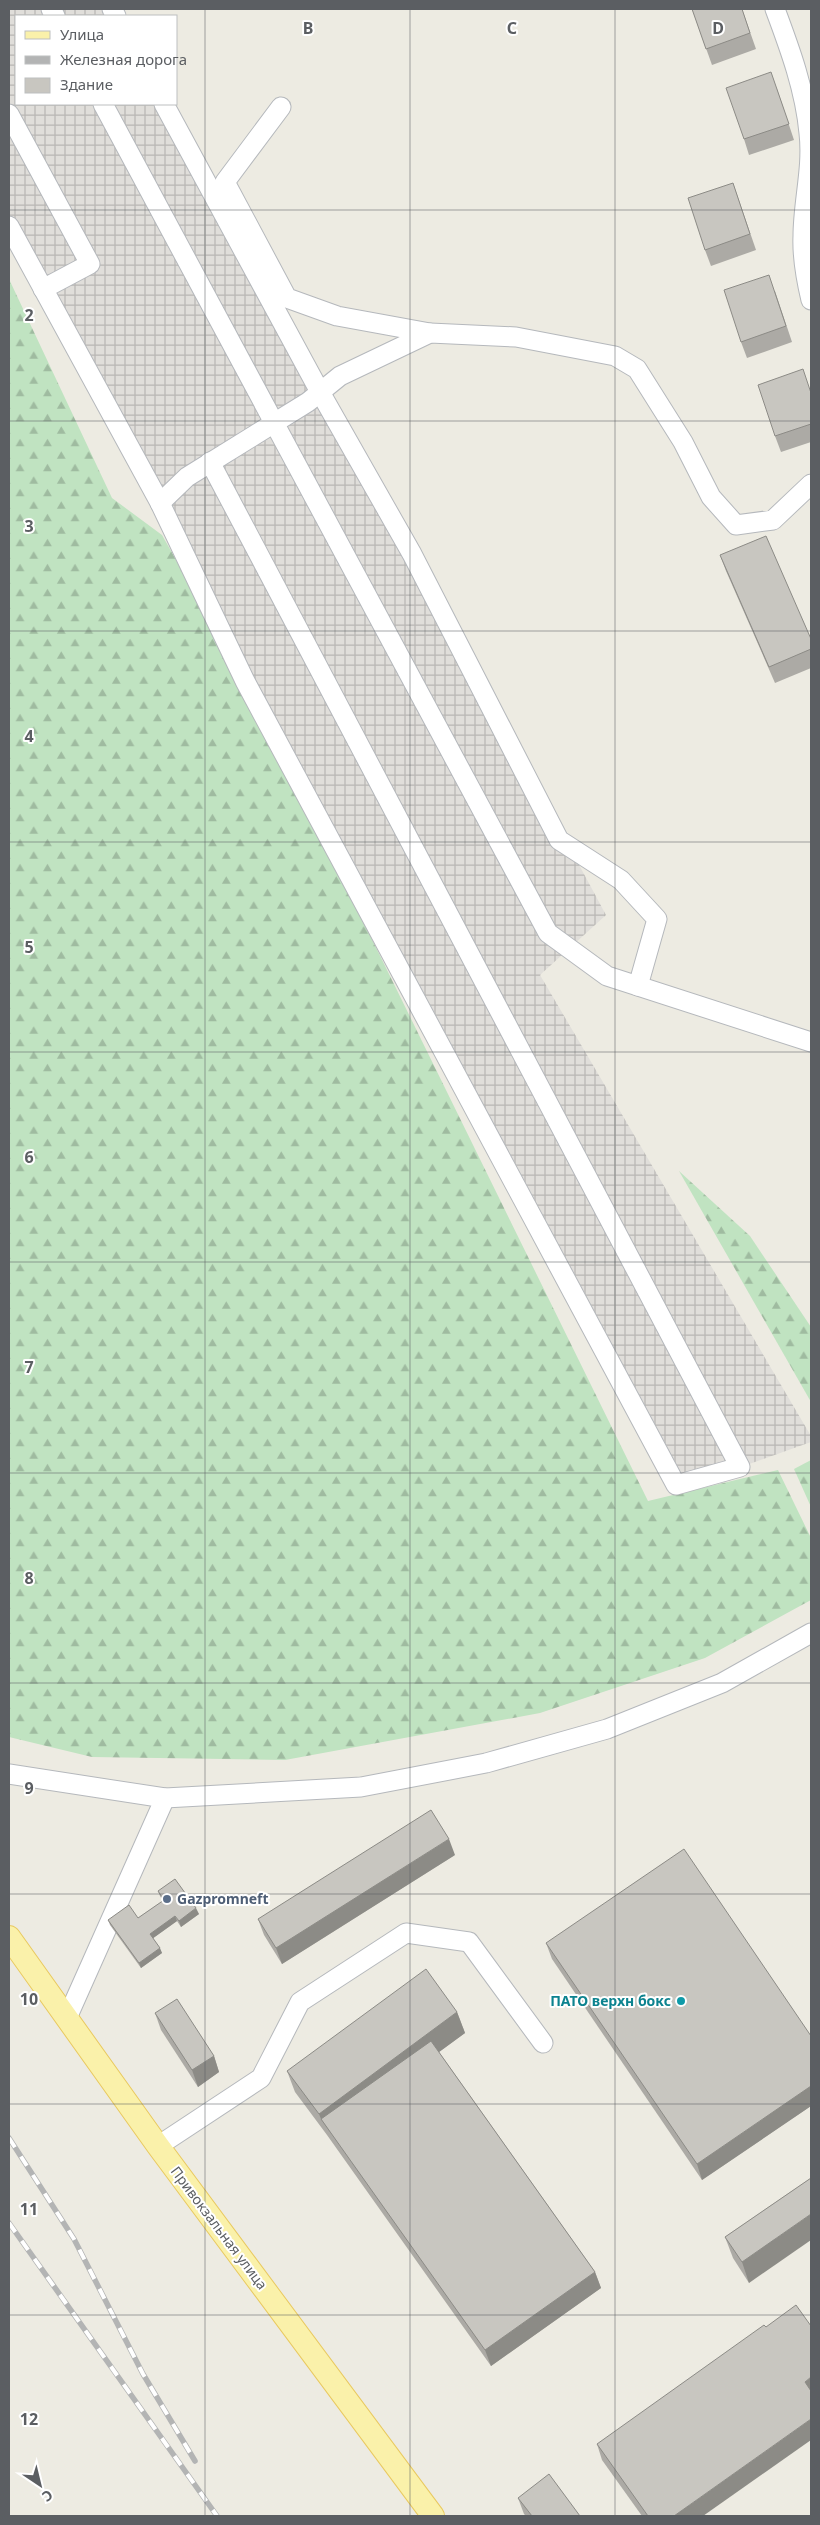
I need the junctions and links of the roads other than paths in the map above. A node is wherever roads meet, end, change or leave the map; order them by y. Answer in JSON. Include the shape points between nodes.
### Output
{"nodes":[{"id":1,"x":775,"y":9,"type":"edge"},
{"id":2,"x":104,"y":105,"type":"edge"},
{"id":3,"x":165,"y":105,"type":"edge"},
{"id":4,"x":281,"y":107,"type":"dead end"},
{"id":5,"x":9,"y":114,"type":"edge"},
{"id":6,"x":9,"y":226,"type":"edge"},
{"id":7,"x":44,"y":289,"type":"junction"},
{"id":8,"x":811,"y":300,"type":"edge"},
{"id":9,"x":430,"y":333,"type":"junction"},
{"id":10,"x":320,"y":392,"type":"junction"},
{"id":11,"x":275,"y":422,"type":"junction"},
{"id":12,"x":210,"y":462,"type":"junction"},
{"id":13,"x":811,"y":484,"type":"edge"},
{"id":14,"x":160,"y":503,"type":"junction"},
{"id":15,"x":638,"y":986,"type":"junction"},
{"id":16,"x":811,"y":1042,"type":"edge"},
{"id":17,"x":811,"y":1633,"type":"edge"},
{"id":18,"x":9,"y":1774,"type":"edge"},
{"id":19,"x":165,"y":1798,"type":"junction"},
{"id":20,"x":9,"y":1937,"type":"edge"},
{"id":21,"x":67,"y":2018,"type":"junction"},
{"id":22,"x":543,"y":2043,"type":"dead end"},
{"id":23,"x":158,"y":2146,"type":"junction"},
{"id":24,"x":433,"y":2516,"type":"edge"}],
"edges":[{"from":1,"to":8,"type":"street","via":[[802,90],[810,135],[802,235],[805,275]]},
{"from":2,"to":11,"type":"street"},
{"from":3,"to":10,"type":"street"},
{"from":4,"to":9,"type":"street","via":[[225,182],[287,298],[337,316]]},
{"from":5,"to":7,"type":"street","via":[[90,264]]},
{"from":6,"to":7,"type":"street"},
{"from":7,"to":14,"type":"street"},
{"from":9,"to":10,"type":"street","via":[[340,376]]},
{"from":9,"to":13,"type":"street","via":[[516,337],[615,356],[637,369],[683,442],[711,497],[736,525],[772,520]]},
{"from":10,"to":11,"type":"street"},
{"from":10,"to":15,"type":"street","via":[[412,554],[559,840],[620,880],[657,919]]},
{"from":11,"to":12,"type":"street"},
{"from":11,"to":15,"type":"street","via":[[548,933],[607,976]]},
{"from":12,"to":14,"type":"street","via":[[187,476]]},
{"from":12,"to":14,"type":"street","via":[[740,1467],[676,1485],[245,681]]},
{"from":15,"to":16,"type":"street"},
{"from":17,"to":19,"type":"street","via":[[722,1683],[616,1726],[486,1763],[361,1786]]},
{"from":18,"to":19,"type":"street"},
{"from":19,"to":21,"type":"street"},
{"from":20,"to":21,"type":"main road","name":"Привокзальная улица"},
{"from":21,"to":23,"type":"main road","name":"Привокзальная улица"},
{"from":22,"to":23,"type":"street","via":[[469,1942],[406,1933],[300,2002],[261,2078]]},
{"from":23,"to":24,"type":"main road","name":"Привокзальная улица"}]}
